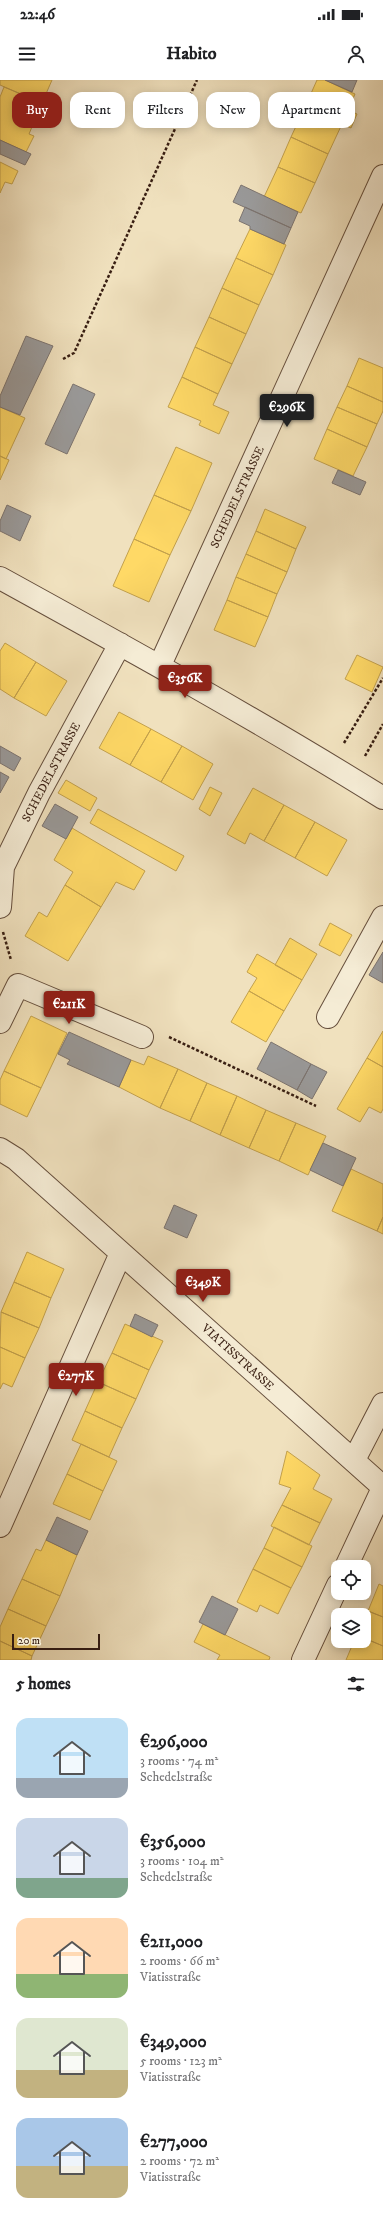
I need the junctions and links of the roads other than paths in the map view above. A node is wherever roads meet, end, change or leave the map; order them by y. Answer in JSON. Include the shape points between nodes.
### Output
{"nodes":[{"id":1,"x":383,"y":176,"type":"edge"},
{"id":2,"x":0,"y":578,"type":"edge"},
{"id":3,"x":120,"y":644,"type":"junction"},
{"id":4,"x":160,"y":665,"type":"junction"},
{"id":5,"x":383,"y":798,"type":"edge"},
{"id":6,"x":1,"y":917,"type":"edge"},
{"id":7,"x":383,"y":917,"type":"edge"},
{"id":8,"x":328,"y":1017,"type":"dead end"},
{"id":9,"x":0,"y":1022,"type":"edge"},
{"id":10,"x":142,"y":1037,"type":"road end"},
{"id":11,"x":0,"y":1148,"type":"edge"},
{"id":12,"x":121,"y":1253,"type":"junction"},
{"id":13,"x":383,"y":1404,"type":"edge"},
{"id":14,"x":354,"y":1460,"type":"junction"},
{"id":15,"x":383,"y":1488,"type":"edge"},
{"id":16,"x":0,"y":1526,"type":"edge"},
{"id":17,"x":349,"y":1560,"type":"edge"},
{"id":18,"x":331,"y":1600,"type":"edge"},
{"id":19,"x":303,"y":1660,"type":"edge"}],
"edges":[{"from":1,"to":4,"type":"street","name":"SCHEDELSTRASSE"},
{"from":2,"to":3,"type":"street"},
{"from":3,"to":4,"type":"street"},
{"from":3,"to":6,"type":"street","name":"SCHEDELSTRASSE","via":[[38,794],[3,867]]},
{"from":4,"to":5,"type":"street"},
{"from":7,"to":8,"type":"street"},
{"from":9,"to":10,"type":"street","via":[[18,985]]},
{"from":11,"to":12,"type":"street","name":"VIATISSTRASSE","via":[[16,1159]]},
{"from":12,"to":14,"type":"street","name":"VIATISSTRASSE"},
{"from":12,"to":16,"type":"street"},
{"from":13,"to":14,"type":"street"},
{"from":14,"to":15,"type":"street","name":"VIATISSTRASSE"},
{"from":15,"to":17,"type":"street","name":"VIATISSTRASSE"},
{"from":18,"to":19,"type":"street"}]}
